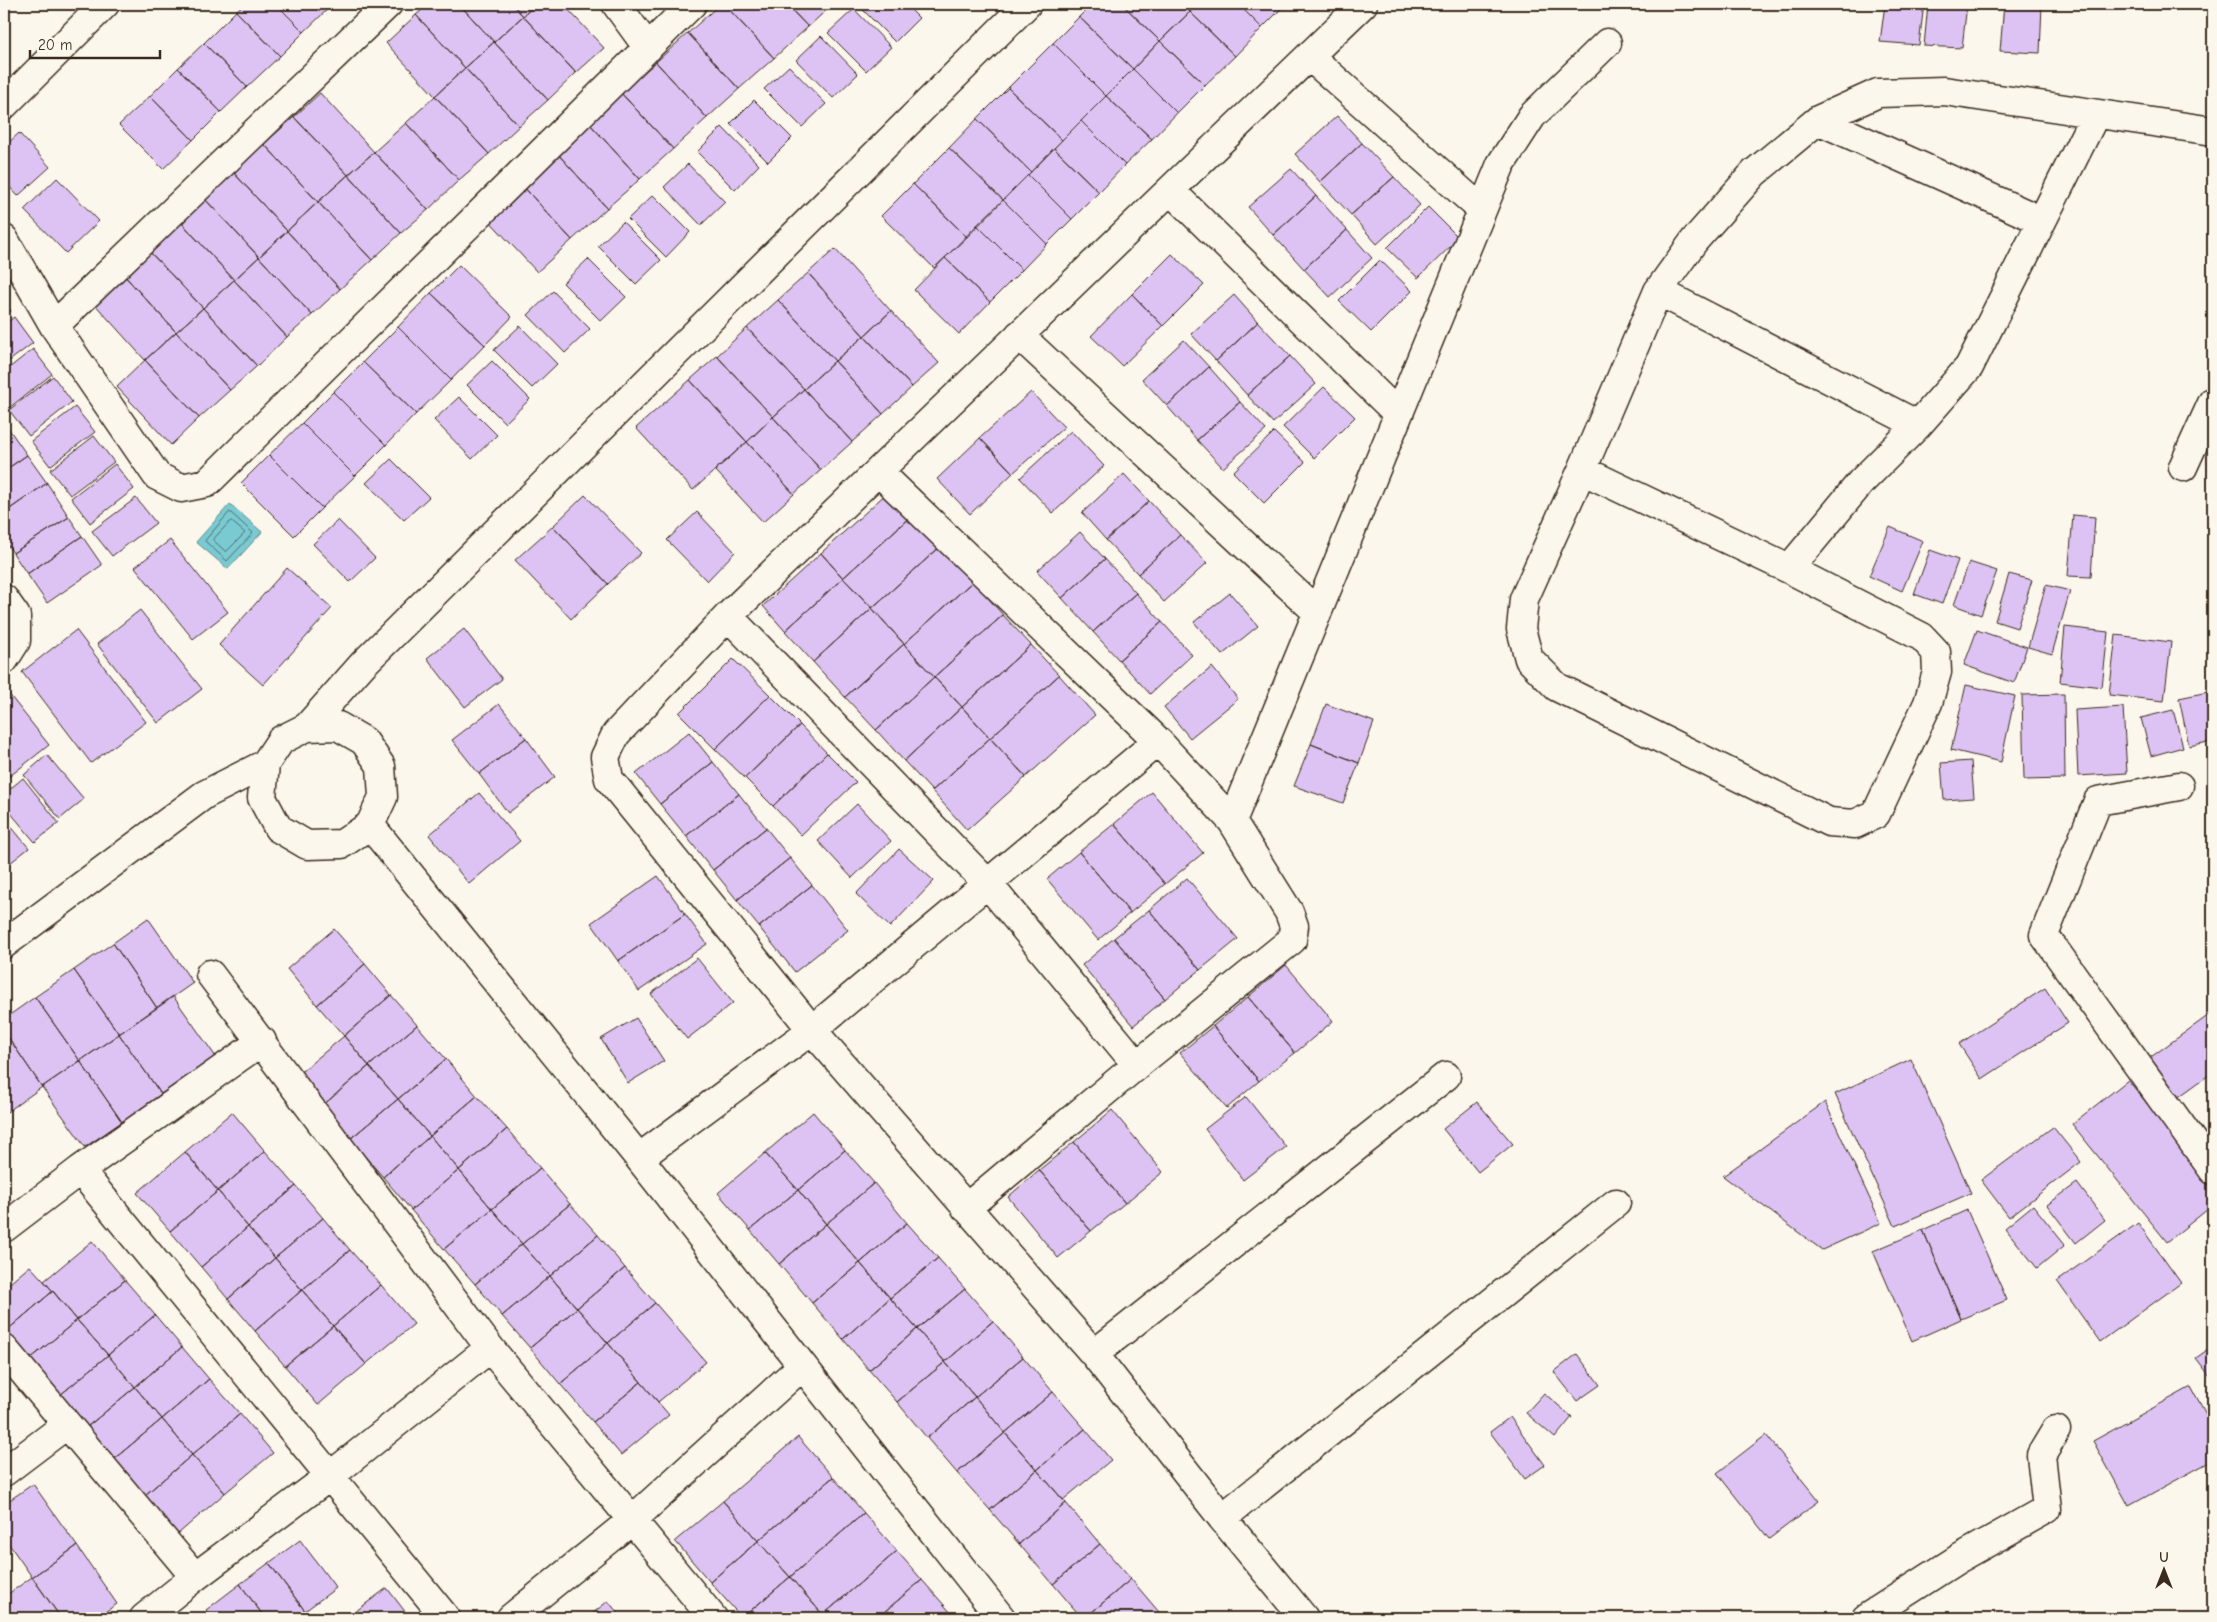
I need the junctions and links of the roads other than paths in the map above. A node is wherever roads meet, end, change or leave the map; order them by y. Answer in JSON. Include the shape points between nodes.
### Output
{"nodes":[{"id":1,"x":104,"y":4,"type":"edge"},
{"id":2,"x":388,"y":4,"type":"edge"},
{"id":3,"x":616,"y":4,"type":"edge"},
{"id":4,"x":692,"y":4,"type":"edge"},
{"id":5,"x":1027,"y":4,"type":"edge"},
{"id":6,"x":1363,"y":4,"type":"edge"},
{"id":7,"x":1607,"y":43,"type":"dead end"},
{"id":8,"x":648,"y":48,"type":"junction"},
{"id":9,"x":1309,"y":56,"type":"junction"},
{"id":10,"x":4,"y":105,"type":"edge"},
{"id":11,"x":2095,"y":115,"type":"junction"},
{"id":12,"x":1818,"y":120,"type":"junction"},
{"id":13,"x":2213,"y":131,"type":"edge"},
{"id":14,"x":1170,"y":190,"type":"junction"},
{"id":15,"x":1482,"y":210,"type":"junction"},
{"id":16,"x":2042,"y":221,"type":"junction"},
{"id":17,"x":4,"y":239,"type":"edge"},
{"id":18,"x":1658,"y":291,"type":"junction"},
{"id":19,"x":54,"y":326,"type":"junction"},
{"id":20,"x":1019,"y":335,"type":"junction"},
{"id":21,"x":2213,"y":401,"type":"edge"},
{"id":22,"x":1398,"y":413,"type":"junction"},
{"id":23,"x":1918,"y":425,"type":"junction"},
{"id":24,"x":2183,"y":468,"type":"dead end"},
{"id":25,"x":1582,"y":470,"type":"junction"},
{"id":26,"x":879,"y":472,"type":"junction"},
{"id":27,"x":1789,"y":569,"type":"junction"},
{"id":28,"x":4,"y":599,"type":"edge"},
{"id":29,"x":1317,"y":612,"type":"junction"},
{"id":30,"x":728,"y":616,"type":"junction"},
{"id":31,"x":4,"y":660,"type":"edge"},
{"id":32,"x":307,"y":727,"type":"junction"},
{"id":33,"x":1158,"y":741,"type":"junction"},
{"id":34,"x":265,"y":764,"type":"junction"},
{"id":35,"x":2179,"y":786,"type":"dead end"},
{"id":36,"x":1232,"y":821,"type":"junction"},
{"id":37,"x":370,"y":825,"type":"junction"},
{"id":38,"x":988,"y":884,"type":"junction"},
{"id":39,"x":4,"y":944,"type":"edge"},
{"id":40,"x":210,"y":974,"type":"dead end"},
{"id":41,"x":812,"y":1030,"type":"junction"},
{"id":42,"x":262,"y":1041,"type":"junction"},
{"id":43,"x":1137,"y":1065,"type":"junction"},
{"id":44,"x":1446,"y":1076,"type":"dead end"},
{"id":45,"x":639,"y":1158,"type":"junction"},
{"id":46,"x":80,"y":1170,"type":"junction"},
{"id":47,"x":2213,"y":1170,"type":"edge"},
{"id":48,"x":1616,"y":1203,"type":"dead end"},
{"id":49,"x":966,"y":1208,"type":"junction"},
{"id":50,"x":4,"y":1228,"type":"edge"},
{"id":51,"x":490,"y":1348,"type":"junction"},
{"id":52,"x":4,"y":1349,"type":"edge"},
{"id":53,"x":1094,"y":1354,"type":"junction"},
{"id":54,"x":801,"y":1367,"type":"junction"},
{"id":55,"x":66,"y":1425,"type":"junction"},
{"id":56,"x":2056,"y":1430,"type":"dead end"},
{"id":57,"x":4,"y":1472,"type":"edge"},
{"id":58,"x":330,"y":1476,"type":"junction"},
{"id":59,"x":1222,"y":1518,"type":"junction"},
{"id":60,"x":631,"y":1521,"type":"junction"},
{"id":61,"x":195,"y":1576,"type":"junction"},
{"id":62,"x":144,"y":1618,"type":"edge"},
{"id":63,"x":446,"y":1618,"type":"edge"},
{"id":64,"x":511,"y":1618,"type":"edge"},
{"id":65,"x":712,"y":1618,"type":"edge"},
{"id":66,"x":1001,"y":1618,"type":"edge"},
{"id":67,"x":1304,"y":1618,"type":"edge"},
{"id":68,"x":1866,"y":1618,"type":"edge"}],
"edges":[{"from":1,"to":10,"type":"street"},
{"from":2,"to":19,"type":"street"},
{"from":3,"to":8,"type":"street"},
{"from":4,"to":8,"type":"street"},
{"from":5,"to":32,"type":"street","via":[[363,664]]},
{"from":6,"to":9,"type":"street"},
{"from":7,"to":15,"type":"street","via":[[1532,116],[1501,164]]},
{"from":8,"to":19,"type":"street","via":[[207,482],[181,488],[157,476]]},
{"from":9,"to":14,"type":"street"},
{"from":9,"to":15,"type":"street"},
{"from":11,"to":12,"type":"street","via":[[1944,91],[1878,93]]},
{"from":11,"to":13,"type":"street"},
{"from":11,"to":16,"type":"street"},
{"from":12,"to":16,"type":"street"},
{"from":12,"to":18,"type":"street","via":[[1754,173],[1694,241]]},
{"from":14,"to":20,"type":"street"},
{"from":14,"to":22,"type":"street"},
{"from":15,"to":22,"type":"street"},
{"from":16,"to":23,"type":"street","via":[[1969,367]]},
{"from":17,"to":19,"type":"street"},
{"from":18,"to":23,"type":"street"},
{"from":18,"to":25,"type":"street"},
{"from":20,"to":26,"type":"street"},
{"from":20,"to":29,"type":"street"},
{"from":21,"to":24,"type":"street"},
{"from":22,"to":29,"type":"street"},
{"from":23,"to":27,"type":"street","via":[[1861,482]]},
{"from":25,"to":27,"type":"street"},
{"from":25,"to":27,"type":"street","via":[[1524,599],[1521,629],[1529,660],[1556,687],[1829,822],[1855,824],[1876,814],[1928,703],[1937,672],[1936,652],[1922,636]]},
{"from":26,"to":30,"type":"street"},
{"from":26,"to":33,"type":"street"},
{"from":28,"to":31,"type":"street","via":[[16,616],[16,641]]},
{"from":29,"to":36,"type":"street"},
{"from":30,"to":38,"type":"street"},
{"from":30,"to":41,"type":"street","via":[[616,734],[605,757],[609,779]]},
{"from":32,"to":34,"type":"street","via":[[281,740]]},
{"from":32,"to":37,"type":"street","via":[[338,726],[364,741],[381,766],[383,797]]},
{"from":33,"to":36,"type":"street"},
{"from":33,"to":38,"type":"street"},
{"from":34,"to":37,"type":"street","via":[[262,798],[278,828],[308,845],[342,844]]},
{"from":34,"to":39,"type":"street","via":[[204,795]]},
{"from":35,"to":47,"type":"street","via":[[2098,801],[2044,935]]},
{"from":36,"to":43,"type":"street","via":[[1289,912],[1294,926],[1292,940]]},
{"from":37,"to":45,"type":"street"},
{"from":38,"to":41,"type":"street"},
{"from":38,"to":43,"type":"street"},
{"from":40,"to":42,"type":"street"},
{"from":41,"to":45,"type":"street"},
{"from":41,"to":49,"type":"street"},
{"from":42,"to":46,"type":"street"},
{"from":42,"to":51,"type":"street"},
{"from":43,"to":49,"type":"street"},
{"from":44,"to":53,"type":"street"},
{"from":45,"to":54,"type":"street"},
{"from":46,"to":50,"type":"street"},
{"from":46,"to":58,"type":"street"},
{"from":48,"to":59,"type":"street"},
{"from":49,"to":53,"type":"street"},
{"from":51,"to":58,"type":"street"},
{"from":51,"to":60,"type":"street"},
{"from":52,"to":55,"type":"street"},
{"from":53,"to":59,"type":"street"},
{"from":54,"to":60,"type":"street"},
{"from":54,"to":66,"type":"street"},
{"from":55,"to":57,"type":"street"},
{"from":55,"to":61,"type":"street"},
{"from":56,"to":68,"type":"street","via":[[2041,1455],[2047,1509],[1958,1559]]},
{"from":58,"to":61,"type":"street"},
{"from":58,"to":63,"type":"street"},
{"from":59,"to":67,"type":"street"},
{"from":60,"to":64,"type":"street"},
{"from":60,"to":65,"type":"street"},
{"from":61,"to":62,"type":"street"}]}
